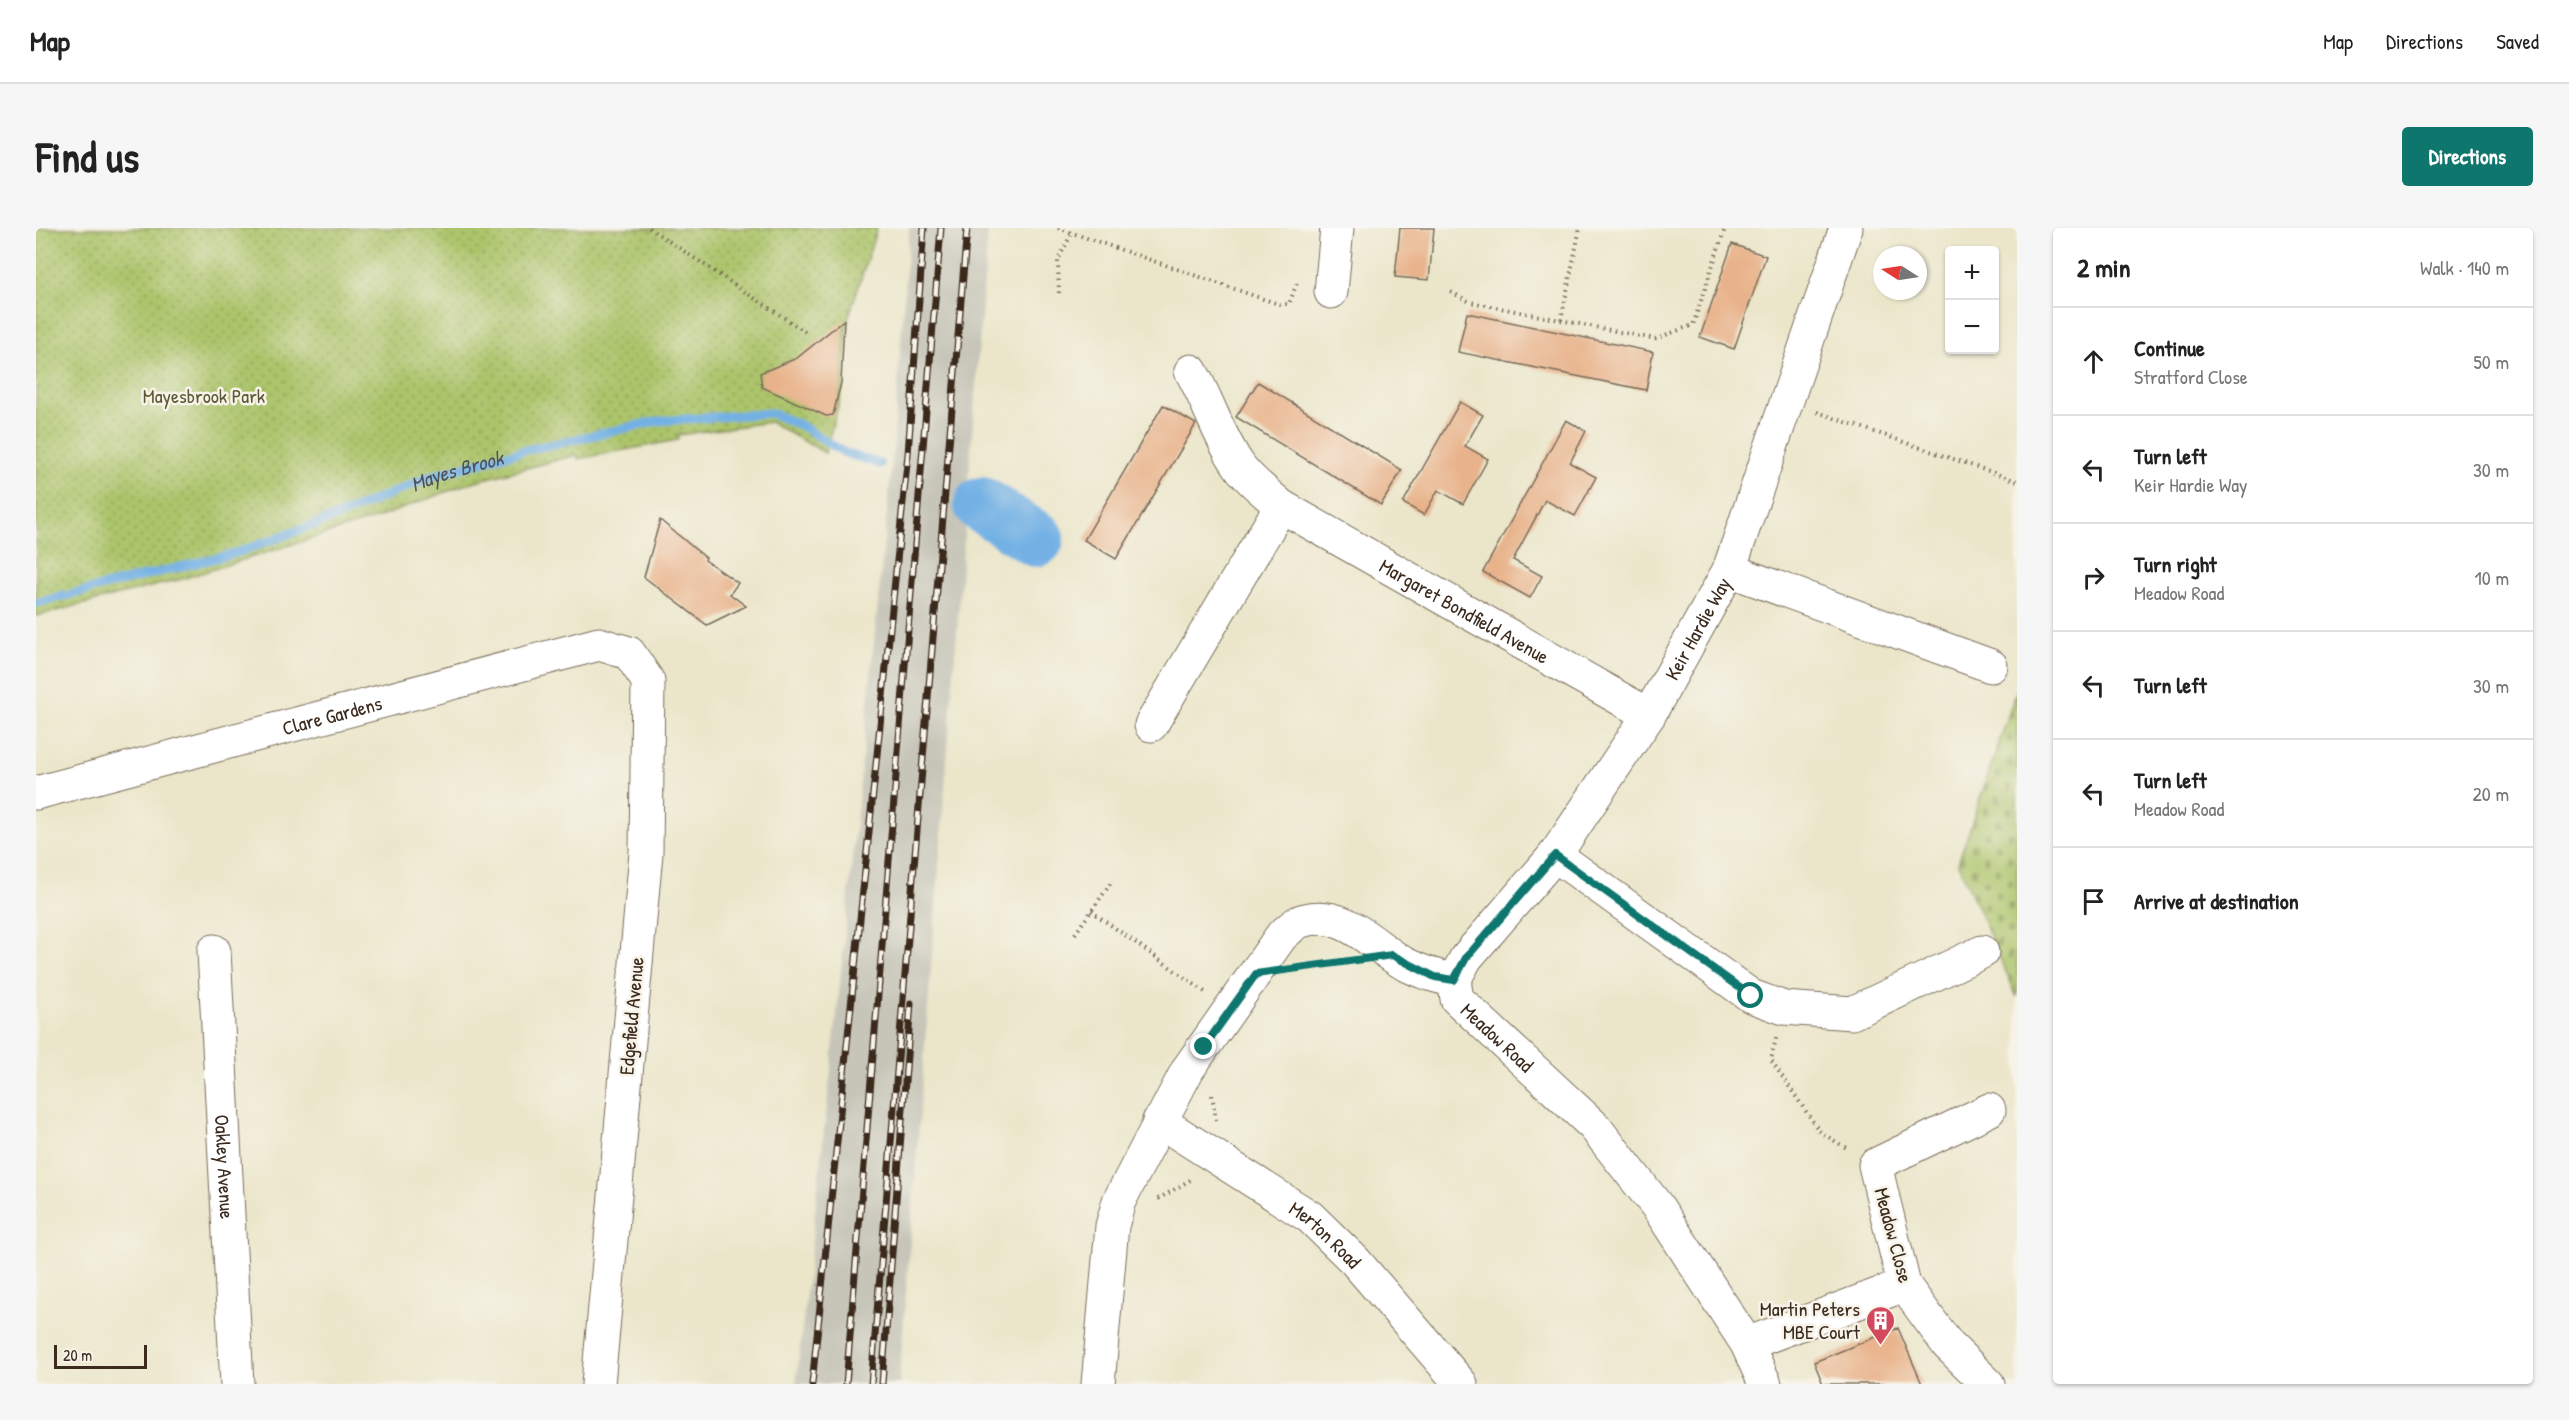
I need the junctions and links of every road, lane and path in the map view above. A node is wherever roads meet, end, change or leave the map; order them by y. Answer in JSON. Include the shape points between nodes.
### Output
{"nodes":[{"id":1,"x":649,"y":228,"type":"edge"},
{"id":2,"x":1058,"y":228,"type":"edge"},
{"id":3,"x":1338,"y":228,"type":"edge"},
{"id":4,"x":1580,"y":228,"type":"edge"},
{"id":5,"x":1725,"y":228,"type":"edge"},
{"id":6,"x":1845,"y":228,"type":"edge"},
{"id":7,"x":1072,"y":233,"type":"junction"},
{"id":8,"x":1332,"y":280,"type":"joint"},
{"id":9,"x":1451,"y":292,"type":"dead end"},
{"id":10,"x":1059,"y":293,"type":"dead end"},
{"id":11,"x":1561,"y":320,"type":"junction"},
{"id":12,"x":807,"y":333,"type":"dead end"},
{"id":13,"x":1191,"y":371,"type":"dead end"},
{"id":14,"x":1788,"y":402,"type":"junction"},
{"id":15,"x":2017,"y":482,"type":"edge"},
{"id":16,"x":1281,"y":506,"type":"junction"},
{"id":17,"x":1729,"y":570,"type":"junction"},
{"id":18,"x":629,"y":653,"type":"joint"},
{"id":19,"x":1990,"y":666,"type":"dead end"},
{"id":20,"x":1649,"y":715,"type":"junction"},
{"id":21,"x":1151,"y":725,"type":"dead end"},
{"id":22,"x":36,"y":793,"type":"edge"},
{"id":23,"x":1555,"y":855,"type":"junction"},
{"id":24,"x":1111,"y":883,"type":"dead end"},
{"id":25,"x":1091,"y":911,"type":"junction"},
{"id":26,"x":1075,"y":934,"type":"dead end"},
{"id":27,"x":214,"y":951,"type":"dead end"},
{"id":28,"x":1982,"y":952,"type":"dead end"},
{"id":29,"x":1392,"y":955,"type":"junction"},
{"id":30,"x":1256,"y":974,"type":"junction"},
{"id":31,"x":1454,"y":980,"type":"junction"},
{"id":32,"x":1784,"y":1008,"type":"junction"},
{"id":33,"x":1230,"y":1010,"type":"junction"},
{"id":34,"x":1204,"y":1047,"type":"junction"},
{"id":35,"x":1989,"y":1110,"type":"dead end"},
{"id":36,"x":1159,"y":1121,"type":"junction"},
{"id":37,"x":1222,"y":1161,"type":"junction"},
{"id":38,"x":1875,"y":1165,"type":"junction"},
{"id":39,"x":1112,"y":1226,"type":"junction"},
{"id":40,"x":1904,"y":1285,"type":"junction"},
{"id":41,"x":1748,"y":1344,"type":"junction"},
{"id":42,"x":237,"y":1384,"type":"edge"},
{"id":43,"x":598,"y":1384,"type":"edge"},
{"id":44,"x":1098,"y":1384,"type":"edge"},
{"id":45,"x":1461,"y":1384,"type":"edge"},
{"id":46,"x":1765,"y":1384,"type":"edge"},
{"id":47,"x":1988,"y":1384,"type":"edge"}],
"edges":[{"from":1,"to":12,"type":"path"},
{"from":2,"to":7,"type":"path"},
{"from":3,"to":8,"type":"street"},
{"from":4,"to":11,"type":"path"},
{"from":5,"to":11,"type":"path","via":[[1693,325],[1655,339]]},
{"from":6,"to":14,"type":"street","name":"Keir Hardie Way"},
{"from":7,"to":8,"type":"path","via":[[1278,304],[1288,304],[1303,266]]},
{"from":7,"to":10,"type":"path","via":[[1058,260]]},
{"from":9,"to":11,"type":"path","via":[[1470,302]]},
{"from":13,"to":16,"type":"street","name":"Margaret Bondfield Avenue","via":[[1242,470]]},
{"from":14,"to":15,"type":"path"},
{"from":14,"to":17,"type":"street","name":"Keir Hardie Way"},
{"from":16,"to":20,"type":"street","name":"Margaret Bondfield Avenue"},
{"from":16,"to":21,"type":"street"},
{"from":17,"to":19,"type":"street"},
{"from":17,"to":20,"type":"street","name":"Keir Hardie Way"},
{"from":18,"to":22,"type":"street","name":"Clare Gardens","via":[[599,644]]},
{"from":18,"to":43,"type":"street","name":"Edgefield Avenue","via":[[648,681],[646,853]]},
{"from":20,"to":23,"type":"street","name":"Keir Hardie Way"},
{"from":23,"to":31,"type":"street","name":"Keir Hardie Way","via":[[1466,958]]},
{"from":23,"to":32,"type":"street","via":[[1751,996]]},
{"from":24,"to":25,"type":"path"},
{"from":25,"to":26,"type":"path"},
{"from":25,"to":33,"type":"path"},
{"from":27,"to":42,"type":"street","name":"Oakley Avenue"},
{"from":28,"to":32,"type":"street","via":[[1852,1013]]},
{"from":29,"to":30,"type":"path"},
{"from":29,"to":30,"type":"street","name":"Meadow Road","via":[[1350,926],[1324,918],[1303,920],[1282,935]]},
{"from":29,"to":31,"type":"street","name":"Meadow Road","via":[[1435,977]]},
{"from":30,"to":33,"type":"street","name":"Meadow Road"},
{"from":31,"to":41,"type":"street","name":"Meadow Road","via":[[1457,999],[1594,1126],[1658,1206]]},
{"from":32,"to":38,"type":"path","via":[[1771,1060],[1820,1132]]},
{"from":33,"to":34,"type":"street","name":"Meadow Road"},
{"from":34,"to":36,"type":"street","name":"Meadow Road"},
{"from":34,"to":37,"type":"path"},
{"from":35,"to":38,"type":"street"},
{"from":36,"to":37,"type":"street","name":"Merton Road"},
{"from":36,"to":39,"type":"street","name":"Meadow Road","via":[[1119,1201]]},
{"from":37,"to":39,"type":"path"},
{"from":37,"to":45,"type":"street","name":"Merton Road","via":[[1310,1218],[1355,1261]]},
{"from":38,"to":40,"type":"street","name":"Meadow Close"},
{"from":39,"to":44,"type":"street","name":"Meadow Road"},
{"from":40,"to":41,"type":"street"},
{"from":40,"to":47,"type":"street","name":"Meadow Close","via":[[1948,1345]]},
{"from":41,"to":46,"type":"street","name":"Meadow Road"}]}
